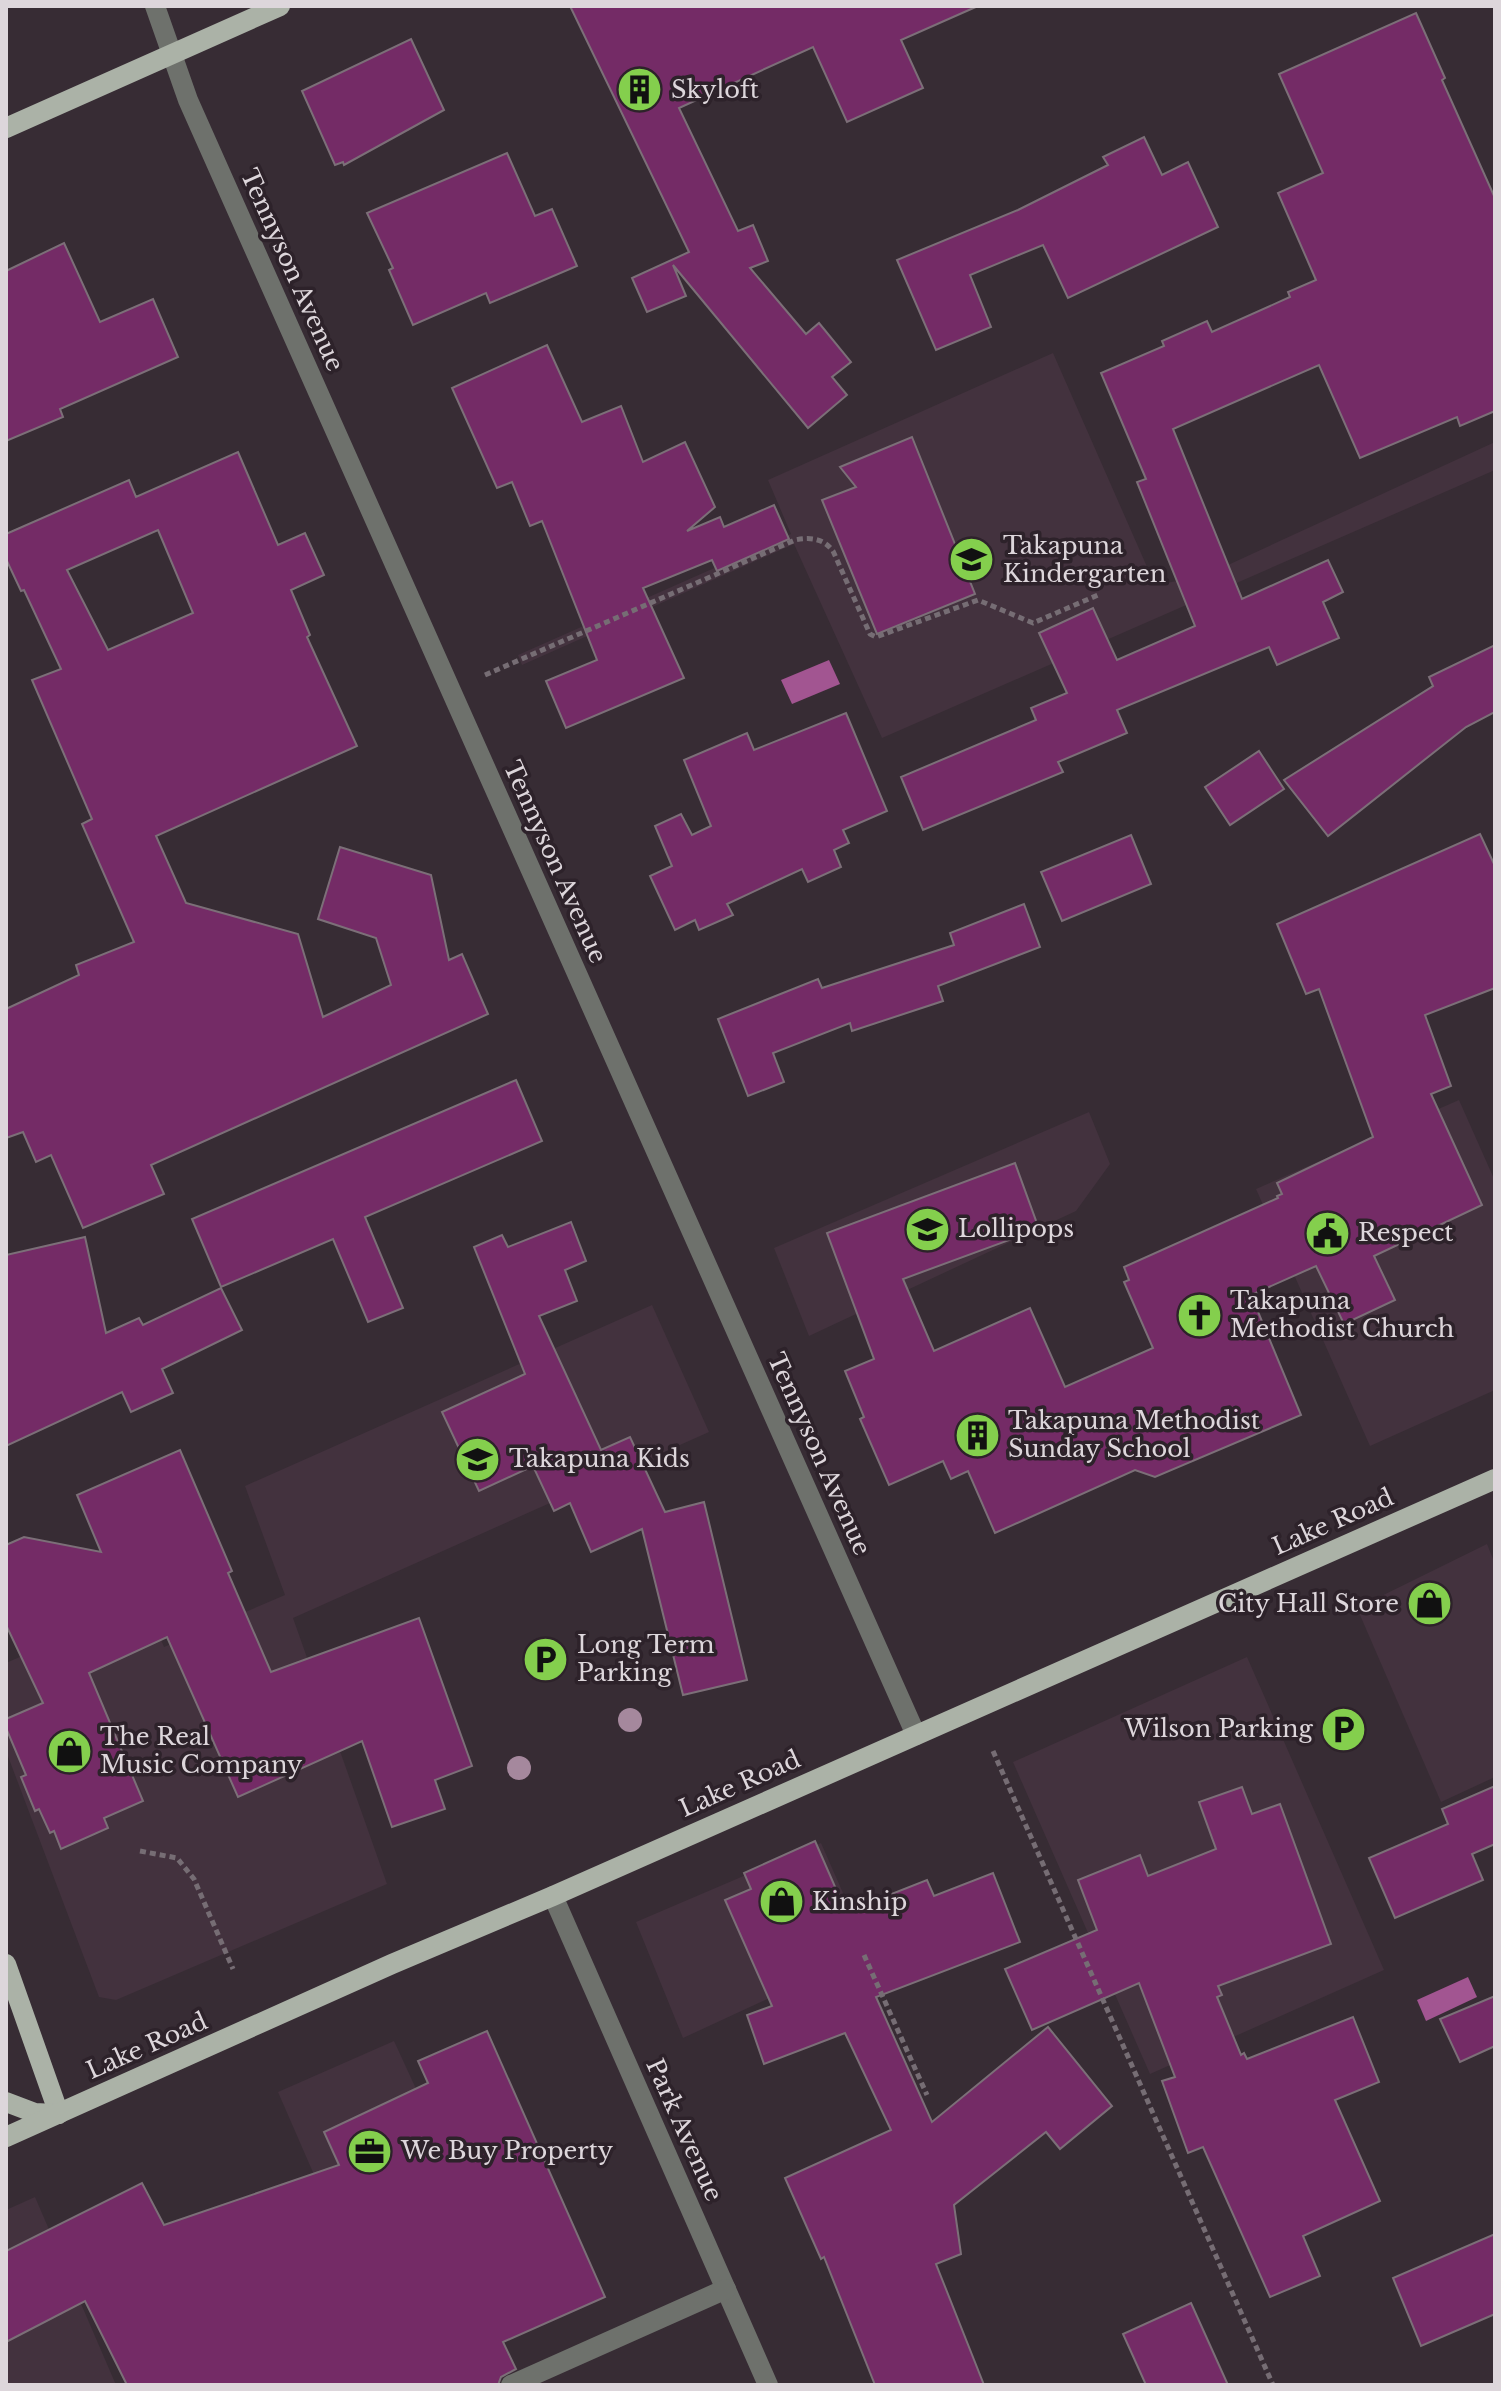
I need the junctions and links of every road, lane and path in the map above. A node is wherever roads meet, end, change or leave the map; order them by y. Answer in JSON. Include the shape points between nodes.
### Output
{"nodes":[{"id":1,"x":155,"y":6,"type":"edge"},
{"id":2,"x":280,"y":6,"type":"edge"},
{"id":3,"x":172,"y":54,"type":"junction"},
{"id":4,"x":6,"y":128,"type":"edge"},
{"id":5,"x":1098,"y":595,"type":"dead end"},
{"id":6,"x":485,"y":675,"type":"dead end"},
{"id":7,"x":1495,"y":1479,"type":"edge"},
{"id":8,"x":916,"y":1735,"type":"junction"},
{"id":9,"x":993,"y":1751,"type":"dead end"},
{"id":10,"x":140,"y":1851,"type":"dead end"},
{"id":11,"x":553,"y":1896,"type":"junction"},
{"id":12,"x":864,"y":1955,"type":"dead end"},
{"id":13,"x":6,"y":1964,"type":"edge"},
{"id":14,"x":233,"y":1969,"type":"dead end"},
{"id":15,"x":927,"y":2095,"type":"dead end"},
{"id":16,"x":6,"y":2102,"type":"edge"},
{"id":17,"x":59,"y":2114,"type":"junction"},
{"id":18,"x":6,"y":2137,"type":"edge"},
{"id":19,"x":726,"y":2289,"type":"junction"},
{"id":20,"x":511,"y":2385,"type":"edge"},
{"id":21,"x":768,"y":2385,"type":"edge"},
{"id":22,"x":1273,"y":2385,"type":"edge"}],
"edges":[{"from":1,"to":3,"type":"street","name":"Tennyson Avenue"},
{"from":2,"to":3,"type":"main road"},
{"from":3,"to":4,"type":"main road"},
{"from":3,"to":8,"type":"street","name":"Tennyson Avenue"},
{"from":5,"to":6,"type":"path","via":[[1033,623],[978,600],[876,637],[829,545],[808,537]]},
{"from":7,"to":8,"type":"main road","name":"Lake Road"},
{"from":8,"to":11,"type":"main road","name":"Lake Road"},
{"from":9,"to":22,"type":"path"},
{"from":10,"to":14,"type":"path","via":[[177,1858],[194,1879]]},
{"from":11,"to":17,"type":"main road","name":"Lake Road"},
{"from":11,"to":19,"type":"street","name":"Park Avenue"},
{"from":12,"to":15,"type":"path"},
{"from":13,"to":17,"type":"main road"},
{"from":16,"to":17,"type":"main road","via":[[35,2113]]},
{"from":17,"to":18,"type":"main road","name":"Lake Road"},
{"from":19,"to":20,"type":"street"},
{"from":19,"to":21,"type":"street","name":"Park Avenue"}]}
